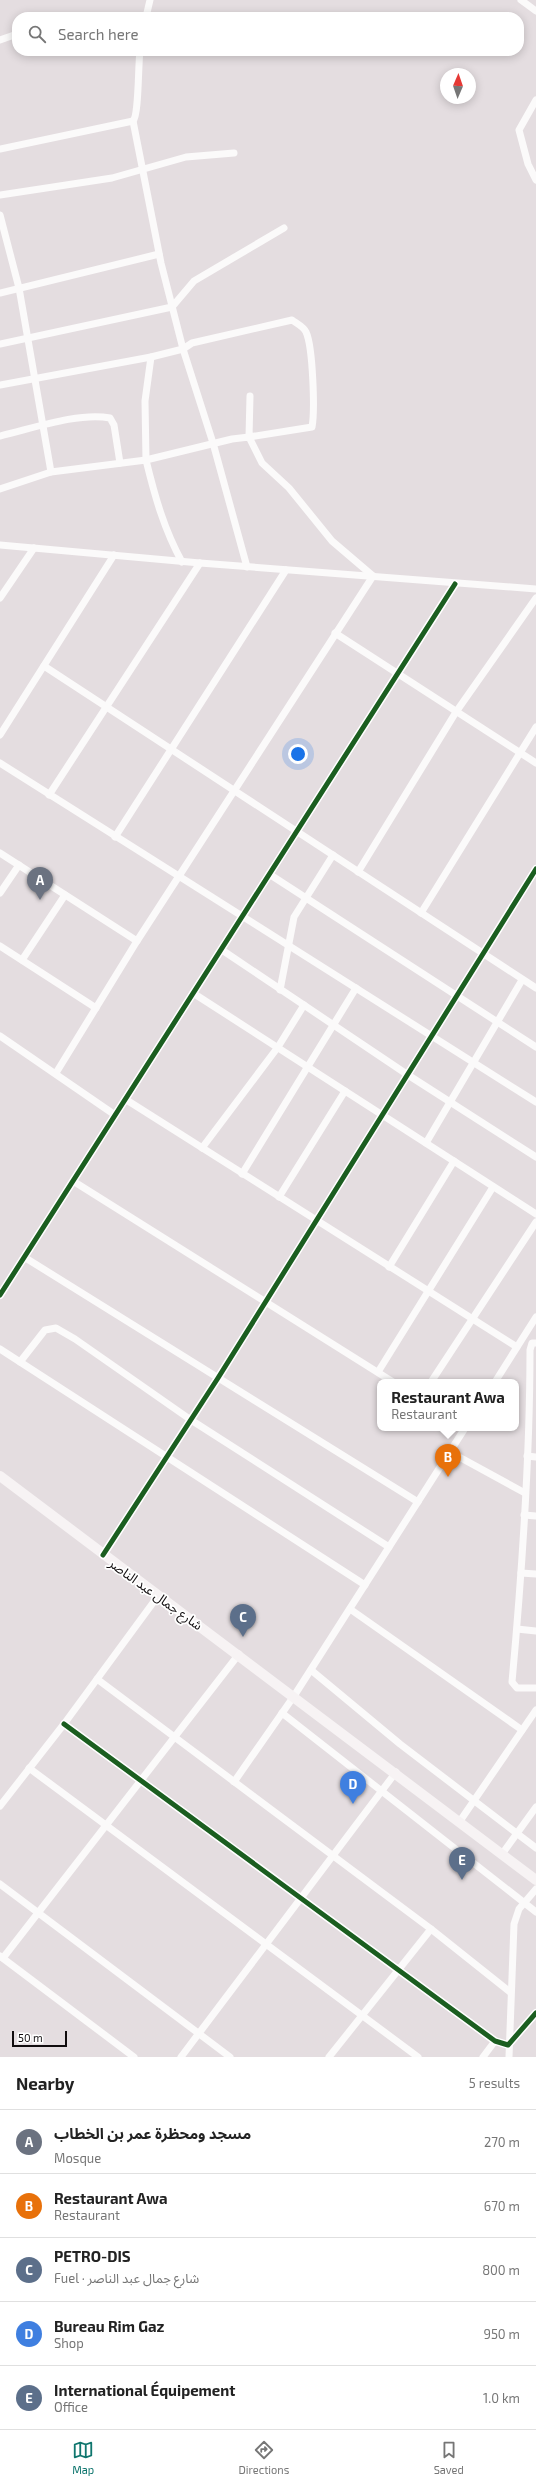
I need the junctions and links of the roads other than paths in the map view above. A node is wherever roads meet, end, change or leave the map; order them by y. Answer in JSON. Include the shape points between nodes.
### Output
{"nodes":[{"id":1,"x":150,"y":0,"type":"edge"},
{"id":2,"x":521,"y":0,"type":"edge"},
{"id":3,"x":536,"y":11,"type":"edge"},
{"id":4,"x":147,"y":12,"type":"edge"},
{"id":5,"x":12,"y":36,"type":"edge"},
{"id":6,"x":0,"y":40,"type":"edge"},
{"id":7,"x":139,"y":56,"type":"edge"},
{"id":8,"x":536,"y":100,"type":"edge"},
{"id":9,"x":133,"y":121,"type":"junction"},
{"id":10,"x":0,"y":149,"type":"edge"},
{"id":11,"x":234,"y":153,"type":"dead end"},
{"id":12,"x":143,"y":170,"type":"junction"},
{"id":13,"x":536,"y":180,"type":"edge"},
{"id":14,"x":0,"y":195,"type":"edge"},
{"id":15,"x":0,"y":215,"type":"edge"},
{"id":16,"x":284,"y":228,"type":"dead end"},
{"id":17,"x":159,"y":254,"type":"junction"},
{"id":18,"x":19,"y":288,"type":"junction"},
{"id":19,"x":0,"y":293,"type":"edge"},
{"id":20,"x":172,"y":307,"type":"junction"},
{"id":21,"x":28,"y":338,"type":"junction"},
{"id":22,"x":0,"y":344,"type":"edge"},
{"id":23,"x":183,"y":349,"type":"junction"},
{"id":24,"x":151,"y":357,"type":"junction"},
{"id":25,"x":35,"y":377,"type":"junction"},
{"id":26,"x":0,"y":385,"type":"edge"},
{"id":27,"x":250,"y":396,"type":"dead end"},
{"id":28,"x":44,"y":426,"type":"junction"},
{"id":29,"x":0,"y":436,"type":"edge"},
{"id":30,"x":249,"y":437,"type":"junction"},
{"id":31,"x":213,"y":443,"type":"junction"},
{"id":32,"x":146,"y":460,"type":"junction"},
{"id":33,"x":120,"y":463,"type":"junction"},
{"id":34,"x":51,"y":472,"type":"junction"},
{"id":35,"x":0,"y":489,"type":"edge"},
{"id":36,"x":0,"y":545,"type":"edge"},
{"id":37,"x":34,"y":548,"type":"junction"},
{"id":38,"x":114,"y":556,"type":"junction"},
{"id":39,"x":182,"y":562,"type":"junction"},
{"id":40,"x":200,"y":563,"type":"junction"},
{"id":41,"x":247,"y":567,"type":"junction"},
{"id":42,"x":286,"y":570,"type":"junction"},
{"id":43,"x":373,"y":576,"type":"junction"},
{"id":44,"x":454,"y":584,"type":"junction"},
{"id":45,"x":536,"y":589,"type":"edge"},
{"id":46,"x":0,"y":598,"type":"edge"},
{"id":47,"x":536,"y":598,"type":"edge"},
{"id":48,"x":335,"y":633,"type":"junction"},
{"id":49,"x":44,"y":666,"type":"junction"},
{"id":50,"x":397,"y":674,"type":"junction"},
{"id":51,"x":108,"y":708,"type":"junction"},
{"id":52,"x":456,"y":712,"type":"junction"},
{"id":53,"x":536,"y":726,"type":"edge"},
{"id":54,"x":0,"y":736,"type":"edge"},
{"id":55,"x":171,"y":749,"type":"junction"},
{"id":56,"x":520,"y":752,"type":"junction"},
{"id":57,"x":0,"y":763,"type":"edge"},
{"id":58,"x":536,"y":763,"type":"edge"},
{"id":59,"x":234,"y":790,"type":"junction"},
{"id":60,"x":49,"y":795,"type":"junction"},
{"id":61,"x":296,"y":832,"type":"junction"},
{"id":62,"x":115,"y":837,"type":"junction"},
{"id":63,"x":0,"y":853,"type":"edge"},
{"id":64,"x":333,"y":856,"type":"junction"},
{"id":65,"x":19,"y":865,"type":"junction"},
{"id":66,"x":536,"y":869,"type":"edge"},
{"id":67,"x":358,"y":872,"type":"junction"},
{"id":68,"x":269,"y":874,"type":"junction"},
{"id":69,"x":178,"y":878,"type":"junction"},
{"id":70,"x":0,"y":893,"type":"edge"},
{"id":71,"x":65,"y":895,"type":"junction"},
{"id":72,"x":306,"y":898,"type":"junction"},
{"id":73,"x":421,"y":913,"type":"junction"},
{"id":74,"x":242,"y":916,"type":"junction"},
{"id":75,"x":137,"y":941,"type":"junction"},
{"id":76,"x":0,"y":946,"type":"edge"},
{"id":77,"x":290,"y":947,"type":"junction"},
{"id":78,"x":222,"y":950,"type":"junction"},
{"id":79,"x":482,"y":954,"type":"junction"},
{"id":80,"x":22,"y":960,"type":"junction"},
{"id":81,"x":522,"y":980,"type":"junction"},
{"id":82,"x":356,"y":988,"type":"junction"},
{"id":83,"x":536,"y":988,"type":"edge"},
{"id":84,"x":280,"y":990,"type":"junction"},
{"id":85,"x":193,"y":993,"type":"junction"},
{"id":86,"x":456,"y":997,"type":"junction"},
{"id":87,"x":304,"y":1005,"type":"junction"},
{"id":88,"x":96,"y":1008,"type":"junction"},
{"id":89,"x":498,"y":1023,"type":"junction"},
{"id":90,"x":334,"y":1025,"type":"junction"},
{"id":91,"x":0,"y":1036,"type":"edge"},
{"id":92,"x":432,"y":1036,"type":"junction"},
{"id":93,"x":278,"y":1047,"type":"junction"},
{"id":94,"x":536,"y":1047,"type":"edge"},
{"id":95,"x":474,"y":1063,"type":"junction"},
{"id":96,"x":308,"y":1067,"type":"junction"},
{"id":97,"x":56,"y":1073,"type":"junction"},
{"id":98,"x":408,"y":1075,"type":"junction"},
{"id":99,"x":346,"y":1091,"type":"junction"},
{"id":100,"x":125,"y":1099,"type":"junction"},
{"id":101,"x":450,"y":1102,"type":"junction"},
{"id":102,"x":536,"y":1102,"type":"edge"},
{"id":103,"x":115,"y":1115,"type":"junction"},
{"id":104,"x":383,"y":1116,"type":"junction"},
{"id":105,"x":426,"y":1143,"type":"junction"},
{"id":106,"x":202,"y":1148,"type":"junction"},
{"id":107,"x":536,"y":1157,"type":"edge"},
{"id":108,"x":454,"y":1161,"type":"junction"},
{"id":109,"x":242,"y":1174,"type":"junction"},
{"id":110,"x":73,"y":1180,"type":"junction"},
{"id":111,"x":493,"y":1187,"type":"junction"},
{"id":112,"x":279,"y":1197,"type":"junction"},
{"id":113,"x":536,"y":1214,"type":"edge"},
{"id":114,"x":316,"y":1222,"type":"junction"},
{"id":115,"x":536,"y":1222,"type":"edge"},
{"id":116,"x":24,"y":1257,"type":"junction"},
{"id":117,"x":389,"y":1267,"type":"junction"},
{"id":118,"x":428,"y":1291,"type":"junction"},
{"id":119,"x":0,"y":1295,"type":"edge"},
{"id":120,"x":266,"y":1302,"type":"junction"},
{"id":121,"x":536,"y":1317,"type":"edge"},
{"id":122,"x":472,"y":1319,"type":"junction"},
{"id":123,"x":536,"y":1343,"type":"edge"},
{"id":124,"x":517,"y":1347,"type":"junction"},
{"id":125,"x":0,"y":1349,"type":"edge"},
{"id":126,"x":20,"y":1362,"type":"junction"},
{"id":127,"x":378,"y":1372,"type":"junction"},
{"id":128,"x":218,"y":1378,"type":"junction"},
{"id":129,"x":388,"y":1379,"type":"edge"},
{"id":130,"x":433,"y":1379,"type":"edge"},
{"id":131,"x":497,"y":1379,"type":"edge"},
{"id":132,"x":533,"y":1402,"type":"edge"},
{"id":133,"x":191,"y":1420,"type":"junction"},
{"id":134,"x":463,"y":1431,"type":"edge"},
{"id":135,"x":450,"y":1452,"type":"junction"},
{"id":136,"x":527,"y":1456,"type":"junction"},
{"id":137,"x":536,"y":1457,"type":"edge"},
{"id":138,"x":167,"y":1458,"type":"junction"},
{"id":139,"x":0,"y":1476,"type":"edge"},
{"id":140,"x":525,"y":1493,"type":"junction"},
{"id":141,"x":418,"y":1502,"type":"junction"},
{"id":142,"x":524,"y":1515,"type":"junction"},
{"id":143,"x":536,"y":1516,"type":"edge"},
{"id":144,"x":389,"y":1547,"type":"junction"},
{"id":145,"x":103,"y":1555,"type":"junction"},
{"id":146,"x":521,"y":1573,"type":"junction"},
{"id":147,"x":536,"y":1574,"type":"edge"},
{"id":148,"x":365,"y":1584,"type":"junction"},
{"id":149,"x":158,"y":1596,"type":"junction"},
{"id":150,"x":350,"y":1609,"type":"junction"},
{"id":151,"x":517,"y":1629,"type":"junction"},
{"id":152,"x":536,"y":1630,"type":"edge"},
{"id":153,"x":239,"y":1654,"type":"junction"},
{"id":154,"x":311,"y":1670,"type":"junction"},
{"id":155,"x":97,"y":1679,"type":"junction"},
{"id":156,"x":536,"y":1688,"type":"edge"},
{"id":157,"x":294,"y":1696,"type":"junction"},
{"id":158,"x":536,"y":1710,"type":"edge"},
{"id":159,"x":282,"y":1714,"type":"junction"},
{"id":160,"x":64,"y":1724,"type":"junction"},
{"id":161,"x":522,"y":1730,"type":"junction"},
{"id":162,"x":175,"y":1736,"type":"junction"},
{"id":163,"x":29,"y":1768,"type":"junction"},
{"id":164,"x":396,"y":1772,"type":"junction"},
{"id":165,"x":140,"y":1781,"type":"junction"},
{"id":166,"x":234,"y":1782,"type":"junction"},
{"id":167,"x":380,"y":1792,"type":"junction"},
{"id":168,"x":474,"y":1800,"type":"junction"},
{"id":169,"x":0,"y":1806,"type":"edge"},
{"id":170,"x":536,"y":1807,"type":"edge"},
{"id":171,"x":460,"y":1821,"type":"junction"},
{"id":172,"x":106,"y":1825,"type":"junction"},
{"id":173,"x":517,"y":1833,"type":"junction"},
{"id":174,"x":536,"y":1848,"type":"edge"},
{"id":175,"x":502,"y":1854,"type":"junction"},
{"id":176,"x":331,"y":1856,"type":"junction"},
{"id":177,"x":536,"y":1880,"type":"edge"},
{"id":178,"x":0,"y":1884,"type":"edge"},
{"id":179,"x":536,"y":1889,"type":"edge"},
{"id":180,"x":301,"y":1898,"type":"junction"},
{"id":181,"x":524,"y":1903,"type":"junction"},
{"id":182,"x":536,"y":1912,"type":"edge"},
{"id":183,"x":38,"y":1913,"type":"junction"},
{"id":184,"x":431,"y":1929,"type":"junction"},
{"id":185,"x":267,"y":1943,"type":"junction"},
{"id":186,"x":2,"y":1957,"type":"edge"},
{"id":187,"x":398,"y":1970,"type":"junction"},
{"id":188,"x":510,"y":1992,"type":"junction"},
{"id":189,"x":536,"y":2013,"type":"edge"},
{"id":190,"x":362,"y":2015,"type":"junction"},
{"id":191,"x":199,"y":2034,"type":"junction"},
{"id":192,"x":495,"y":2041,"type":"junction"},
{"id":193,"x":508,"y":2045,"type":"junction"},
{"id":194,"x":134,"y":2057,"type":"edge"},
{"id":195,"x":181,"y":2057,"type":"edge"},
{"id":196,"x":230,"y":2057,"type":"edge"},
{"id":197,"x":329,"y":2057,"type":"edge"},
{"id":198,"x":418,"y":2057,"type":"edge"},
{"id":199,"x":483,"y":2057,"type":"edge"},
{"id":200,"x":508,"y":2057,"type":"edge"}],
"edges":[{"from":1,"to":4,"type":"street"},
{"from":2,"to":3,"type":"street"},
{"from":5,"to":6,"type":"street"},
{"from":7,"to":9,"type":"street","via":[[137,104]]},
{"from":8,"to":13,"type":"street","via":[[519,130],[528,164]]},
{"from":9,"to":10,"type":"street"},
{"from":9,"to":12,"type":"street"},
{"from":11,"to":12,"type":"street","via":[[186,157]]},
{"from":12,"to":14,"type":"street","via":[[112,178]]},
{"from":12,"to":17,"type":"street"},
{"from":15,"to":18,"type":"street"},
{"from":16,"to":20,"type":"street","via":[[194,281]]},
{"from":17,"to":18,"type":"street"},
{"from":17,"to":20,"type":"street"},
{"from":18,"to":19,"type":"street"},
{"from":18,"to":21,"type":"street"},
{"from":20,"to":21,"type":"street"},
{"from":20,"to":23,"type":"street"},
{"from":21,"to":22,"type":"street"},
{"from":21,"to":25,"type":"street"},
{"from":23,"to":24,"type":"street"},
{"from":23,"to":30,"type":"street","via":[[192,343],[292,320],[306,330],[315,414],[312,427]]},
{"from":23,"to":31,"type":"street"},
{"from":24,"to":25,"type":"street"},
{"from":24,"to":32,"type":"street","via":[[145,401]]},
{"from":25,"to":26,"type":"street"},
{"from":25,"to":28,"type":"street"},
{"from":27,"to":30,"type":"street"},
{"from":28,"to":29,"type":"street"},
{"from":28,"to":33,"type":"street","via":[[80,419],[110,418],[114,425]]},
{"from":28,"to":34,"type":"street"},
{"from":30,"to":31,"type":"street"},
{"from":30,"to":43,"type":"street","via":[[262,463],[289,488],[332,541]]},
{"from":31,"to":32,"type":"street"},
{"from":31,"to":41,"type":"street"},
{"from":32,"to":33,"type":"street"},
{"from":32,"to":39,"type":"street","via":[[156,502]]},
{"from":33,"to":34,"type":"street"},
{"from":34,"to":35,"type":"street"},
{"from":36,"to":37,"type":"street"},
{"from":37,"to":38,"type":"street"},
{"from":37,"to":46,"type":"street"},
{"from":38,"to":39,"type":"street"},
{"from":38,"to":49,"type":"street"},
{"from":39,"to":40,"type":"street"},
{"from":40,"to":41,"type":"street"},
{"from":40,"to":51,"type":"street"},
{"from":41,"to":42,"type":"street"},
{"from":42,"to":43,"type":"street"},
{"from":42,"to":55,"type":"street"},
{"from":43,"to":44,"type":"street"},
{"from":43,"to":48,"type":"street"},
{"from":44,"to":45,"type":"street"},
{"from":44,"to":50,"type":"street"},
{"from":47,"to":52,"type":"street"},
{"from":48,"to":50,"type":"street"},
{"from":48,"to":59,"type":"street"},
{"from":49,"to":51,"type":"street"},
{"from":49,"to":54,"type":"street"},
{"from":50,"to":52,"type":"street"},
{"from":50,"to":61,"type":"street"},
{"from":51,"to":55,"type":"street"},
{"from":51,"to":60,"type":"street"},
{"from":52,"to":56,"type":"street"},
{"from":52,"to":67,"type":"street"},
{"from":53,"to":56,"type":"street"},
{"from":55,"to":59,"type":"street"},
{"from":55,"to":62,"type":"street"},
{"from":56,"to":58,"type":"street"},
{"from":56,"to":73,"type":"street"},
{"from":57,"to":60,"type":"street"},
{"from":59,"to":61,"type":"street"},
{"from":59,"to":69,"type":"street"},
{"from":60,"to":62,"type":"street"},
{"from":61,"to":64,"type":"street"},
{"from":61,"to":68,"type":"street"},
{"from":62,"to":69,"type":"street"},
{"from":63,"to":65,"type":"street"},
{"from":64,"to":67,"type":"street"},
{"from":64,"to":72,"type":"street"},
{"from":65,"to":70,"type":"street"},
{"from":65,"to":71,"type":"street"},
{"from":66,"to":79,"type":"street"},
{"from":67,"to":73,"type":"street"},
{"from":68,"to":72,"type":"street"},
{"from":68,"to":74,"type":"street"},
{"from":69,"to":74,"type":"street"},
{"from":69,"to":75,"type":"street"},
{"from":71,"to":75,"type":"street"},
{"from":71,"to":80,"type":"street"},
{"from":72,"to":77,"type":"street","via":[[294,917]]},
{"from":72,"to":86,"type":"street"},
{"from":73,"to":79,"type":"street"},
{"from":74,"to":77,"type":"street"},
{"from":74,"to":78,"type":"street"},
{"from":75,"to":88,"type":"street"},
{"from":76,"to":80,"type":"street"},
{"from":77,"to":82,"type":"street"},
{"from":77,"to":84,"type":"street"},
{"from":78,"to":84,"type":"street"},
{"from":78,"to":85,"type":"street"},
{"from":79,"to":81,"type":"street"},
{"from":79,"to":86,"type":"street"},
{"from":80,"to":88,"type":"street"},
{"from":81,"to":83,"type":"street"},
{"from":81,"to":89,"type":"street"},
{"from":82,"to":90,"type":"street"},
{"from":82,"to":92,"type":"street"},
{"from":84,"to":87,"type":"street"},
{"from":85,"to":93,"type":"street"},
{"from":85,"to":100,"type":"street"},
{"from":86,"to":89,"type":"street"},
{"from":86,"to":92,"type":"street"},
{"from":87,"to":90,"type":"street"},
{"from":87,"to":93,"type":"street"},
{"from":88,"to":97,"type":"street"},
{"from":89,"to":94,"type":"street"},
{"from":89,"to":95,"type":"street"},
{"from":90,"to":96,"type":"street"},
{"from":90,"to":98,"type":"street"},
{"from":91,"to":97,"type":"street"},
{"from":92,"to":95,"type":"street"},
{"from":92,"to":98,"type":"street"},
{"from":93,"to":96,"type":"street"},
{"from":93,"to":106,"type":"street"},
{"from":95,"to":101,"type":"street"},
{"from":95,"to":102,"type":"street"},
{"from":96,"to":99,"type":"street"},
{"from":96,"to":109,"type":"street"},
{"from":97,"to":103,"type":"street"},
{"from":98,"to":101,"type":"street"},
{"from":98,"to":104,"type":"street"},
{"from":99,"to":104,"type":"street"},
{"from":99,"to":112,"type":"street"},
{"from":100,"to":103,"type":"street"},
{"from":100,"to":106,"type":"street"},
{"from":101,"to":105,"type":"street"},
{"from":101,"to":107,"type":"street"},
{"from":103,"to":110,"type":"street"},
{"from":104,"to":105,"type":"street"},
{"from":104,"to":114,"type":"street"},
{"from":105,"to":108,"type":"street"},
{"from":106,"to":109,"type":"street"},
{"from":108,"to":111,"type":"street"},
{"from":108,"to":117,"type":"street"},
{"from":109,"to":112,"type":"street"},
{"from":110,"to":116,"type":"street"},
{"from":110,"to":120,"type":"street"},
{"from":111,"to":113,"type":"street"},
{"from":111,"to":118,"type":"street"},
{"from":112,"to":114,"type":"street"},
{"from":114,"to":117,"type":"street"},
{"from":114,"to":120,"type":"street"},
{"from":115,"to":122,"type":"street"},
{"from":116,"to":119,"type":"street"},
{"from":116,"to":128,"type":"street"},
{"from":117,"to":118,"type":"street"},
{"from":118,"to":122,"type":"street"},
{"from":118,"to":127,"type":"street"},
{"from":120,"to":127,"type":"street"},
{"from":120,"to":128,"type":"street"},
{"from":121,"to":124,"type":"street"},
{"from":122,"to":124,"type":"street"},
{"from":122,"to":130,"type":"street"},
{"from":123,"to":132,"type":"street","via":[[532,1343],[530,1350]]},
{"from":124,"to":131,"type":"street"},
{"from":125,"to":126,"type":"street"},
{"from":126,"to":133,"type":"street","via":[[45,1330],[56,1328]]},
{"from":126,"to":138,"type":"street"},
{"from":127,"to":129,"type":"street"},
{"from":128,"to":133,"type":"street"},
{"from":128,"to":141,"type":"street"},
{"from":132,"to":136,"type":"street"},
{"from":133,"to":138,"type":"street"},
{"from":133,"to":144,"type":"street"},
{"from":134,"to":135,"type":"street"},
{"from":135,"to":140,"type":"street"},
{"from":135,"to":141,"type":"street"},
{"from":136,"to":137,"type":"street"},
{"from":136,"to":140,"type":"street"},
{"from":138,"to":145,"type":"street"},
{"from":138,"to":148,"type":"street"},
{"from":139,"to":145,"type":"main road","name":"شارع جمال عبد الناصر"},
{"from":140,"to":142,"type":"street"},
{"from":141,"to":144,"type":"street"},
{"from":142,"to":143,"type":"street"},
{"from":142,"to":146,"type":"street"},
{"from":144,"to":148,"type":"street"},
{"from":145,"to":149,"type":"main road","name":"شارع جمال عبد الناصر"},
{"from":146,"to":147,"type":"street"},
{"from":146,"to":151,"type":"street"},
{"from":148,"to":150,"type":"street"},
{"from":149,"to":153,"type":"main road","name":"شارع جمال عبد الناصر"},
{"from":149,"to":155,"type":"street"},
{"from":150,"to":154,"type":"street"},
{"from":150,"to":161,"type":"street"},
{"from":151,"to":152,"type":"street"},
{"from":151,"to":156,"type":"street","via":[[512,1684],[517,1688]]},
{"from":153,"to":157,"type":"main road","name":"شارع جمال عبد الناصر"},
{"from":153,"to":162,"type":"street"},
{"from":154,"to":157,"type":"street"},
{"from":154,"to":168,"type":"street","via":[[400,1744]]},
{"from":155,"to":160,"type":"street"},
{"from":155,"to":162,"type":"street"},
{"from":157,"to":159,"type":"street"},
{"from":157,"to":164,"type":"main road","name":"شارع جمال عبد الناصر"},
{"from":158,"to":161,"type":"street"},
{"from":159,"to":166,"type":"street"},
{"from":159,"to":167,"type":"street"},
{"from":160,"to":163,"type":"street"},
{"from":160,"to":165,"type":"street"},
{"from":161,"to":168,"type":"street"},
{"from":162,"to":165,"type":"street"},
{"from":162,"to":166,"type":"street"},
{"from":163,"to":169,"type":"street"},
{"from":163,"to":172,"type":"street"},
{"from":164,"to":167,"type":"street"},
{"from":164,"to":171,"type":"main road","name":"شارع جمال عبد الناصر"},
{"from":165,"to":172,"type":"street"},
{"from":165,"to":180,"type":"street"},
{"from":166,"to":176,"type":"street"},
{"from":167,"to":176,"type":"street"},
{"from":167,"to":181,"type":"street"},
{"from":168,"to":171,"type":"street"},
{"from":168,"to":173,"type":"street"},
{"from":170,"to":173,"type":"street"},
{"from":171,"to":175,"type":"main road","name":"شارع جمال عبد الناصر"},
{"from":172,"to":183,"type":"street"},
{"from":172,"to":185,"type":"street"},
{"from":173,"to":174,"type":"street"},
{"from":173,"to":175,"type":"street"},
{"from":175,"to":177,"type":"main road","name":"شارع جمال عبد الناصر"},
{"from":176,"to":180,"type":"street"},
{"from":176,"to":184,"type":"street"},
{"from":178,"to":183,"type":"street"},
{"from":179,"to":181,"type":"street"},
{"from":180,"to":185,"type":"street"},
{"from":180,"to":187,"type":"street"},
{"from":181,"to":182,"type":"street"},
{"from":181,"to":188,"type":"street","via":[[514,1924]]},
{"from":183,"to":186,"type":"street"},
{"from":183,"to":191,"type":"street"},
{"from":184,"to":187,"type":"street"},
{"from":184,"to":188,"type":"street"},
{"from":185,"to":190,"type":"street"},
{"from":185,"to":191,"type":"street"},
{"from":186,"to":194,"type":"street"},
{"from":187,"to":190,"type":"street"},
{"from":187,"to":192,"type":"street"},
{"from":188,"to":193,"type":"street"},
{"from":189,"to":193,"type":"street"},
{"from":190,"to":197,"type":"street"},
{"from":190,"to":198,"type":"street"},
{"from":191,"to":195,"type":"street"},
{"from":191,"to":196,"type":"street"},
{"from":192,"to":193,"type":"street"},
{"from":192,"to":199,"type":"street"},
{"from":193,"to":200,"type":"street"}]}
